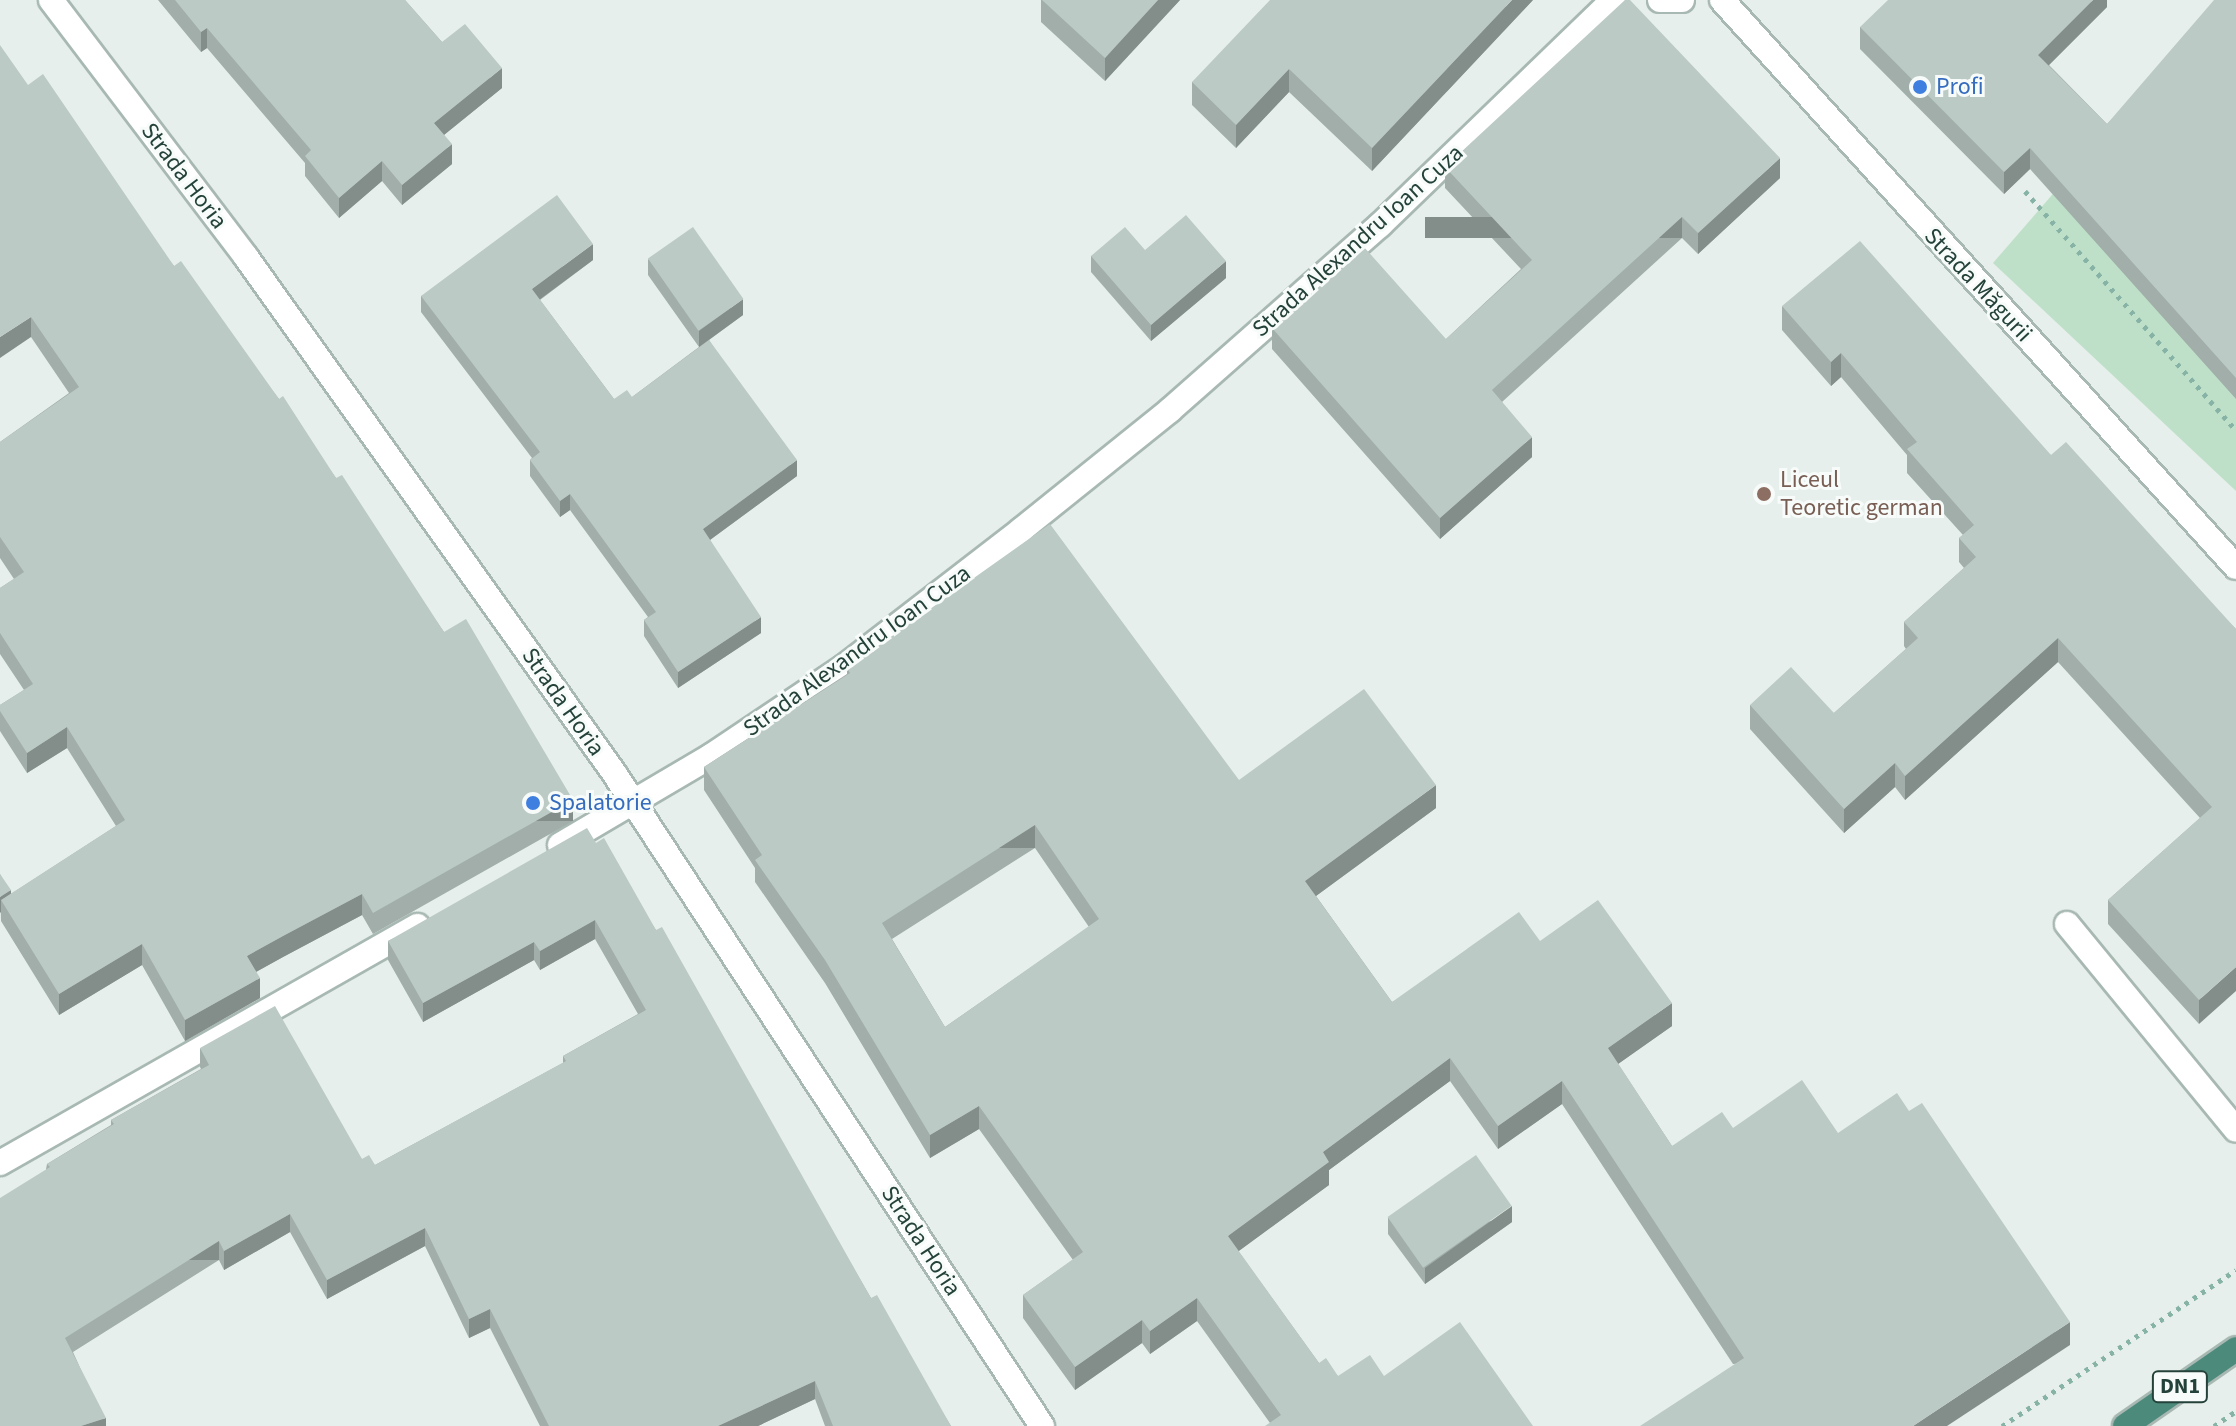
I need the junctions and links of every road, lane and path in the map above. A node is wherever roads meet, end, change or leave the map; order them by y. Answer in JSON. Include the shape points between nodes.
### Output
{"nodes":[{"id":1,"x":51,"y":0,"type":"edge"},
{"id":2,"x":1613,"y":0,"type":"edge"},
{"id":3,"x":1660,"y":0,"type":"edge"},
{"id":4,"x":1682,"y":0,"type":"edge"},
{"id":5,"x":1722,"y":0,"type":"edge"},
{"id":6,"x":2025,"y":191,"type":"edge"},
{"id":7,"x":2236,"y":430,"type":"edge"},
{"id":8,"x":2236,"y":567,"type":"edge"},
{"id":9,"x":634,"y":803,"type":"junction"},
{"id":10,"x":538,"y":857,"type":"edge"},
{"id":11,"x":442,"y":912,"type":"edge"},
{"id":12,"x":2067,"y":924,"type":"dead end"},
{"id":13,"x":2236,"y":1130,"type":"edge"},
{"id":14,"x":0,"y":1163,"type":"edge"},
{"id":15,"x":2236,"y":1270,"type":"edge"},
{"id":16,"x":2236,"y":1349,"type":"edge"},
{"id":17,"x":2236,"y":1411,"type":"edge"},
{"id":18,"x":1042,"y":1426,"type":"edge"},
{"id":19,"x":2002,"y":1426,"type":"edge"},
{"id":20,"x":2125,"y":1426,"type":"edge"},
{"id":21,"x":2214,"y":1426,"type":"edge"}],
"edges":[{"from":1,"to":9,"type":"street","name":"Strada Horia","via":[[246,257]]},
{"from":2,"to":9,"type":"street","name":"Strada Alexandru Ioan Cuza","via":[[1380,225],[1170,410],[844,667]]},
{"from":3,"to":4,"type":"street"},
{"from":5,"to":8,"type":"street","name":"Strada Măgurii"},
{"from":6,"to":7,"type":"path"},
{"from":9,"to":10,"type":"street","name":"Strada Alexandru Ioan Cuza"},
{"from":9,"to":18,"type":"street","name":"Strada Horia"},
{"from":11,"to":14,"type":"street"},
{"from":12,"to":13,"type":"street"},
{"from":15,"to":19,"type":"path"},
{"from":16,"to":20,"type":"highway","number":"DN1"},
{"from":17,"to":21,"type":"path"}]}
